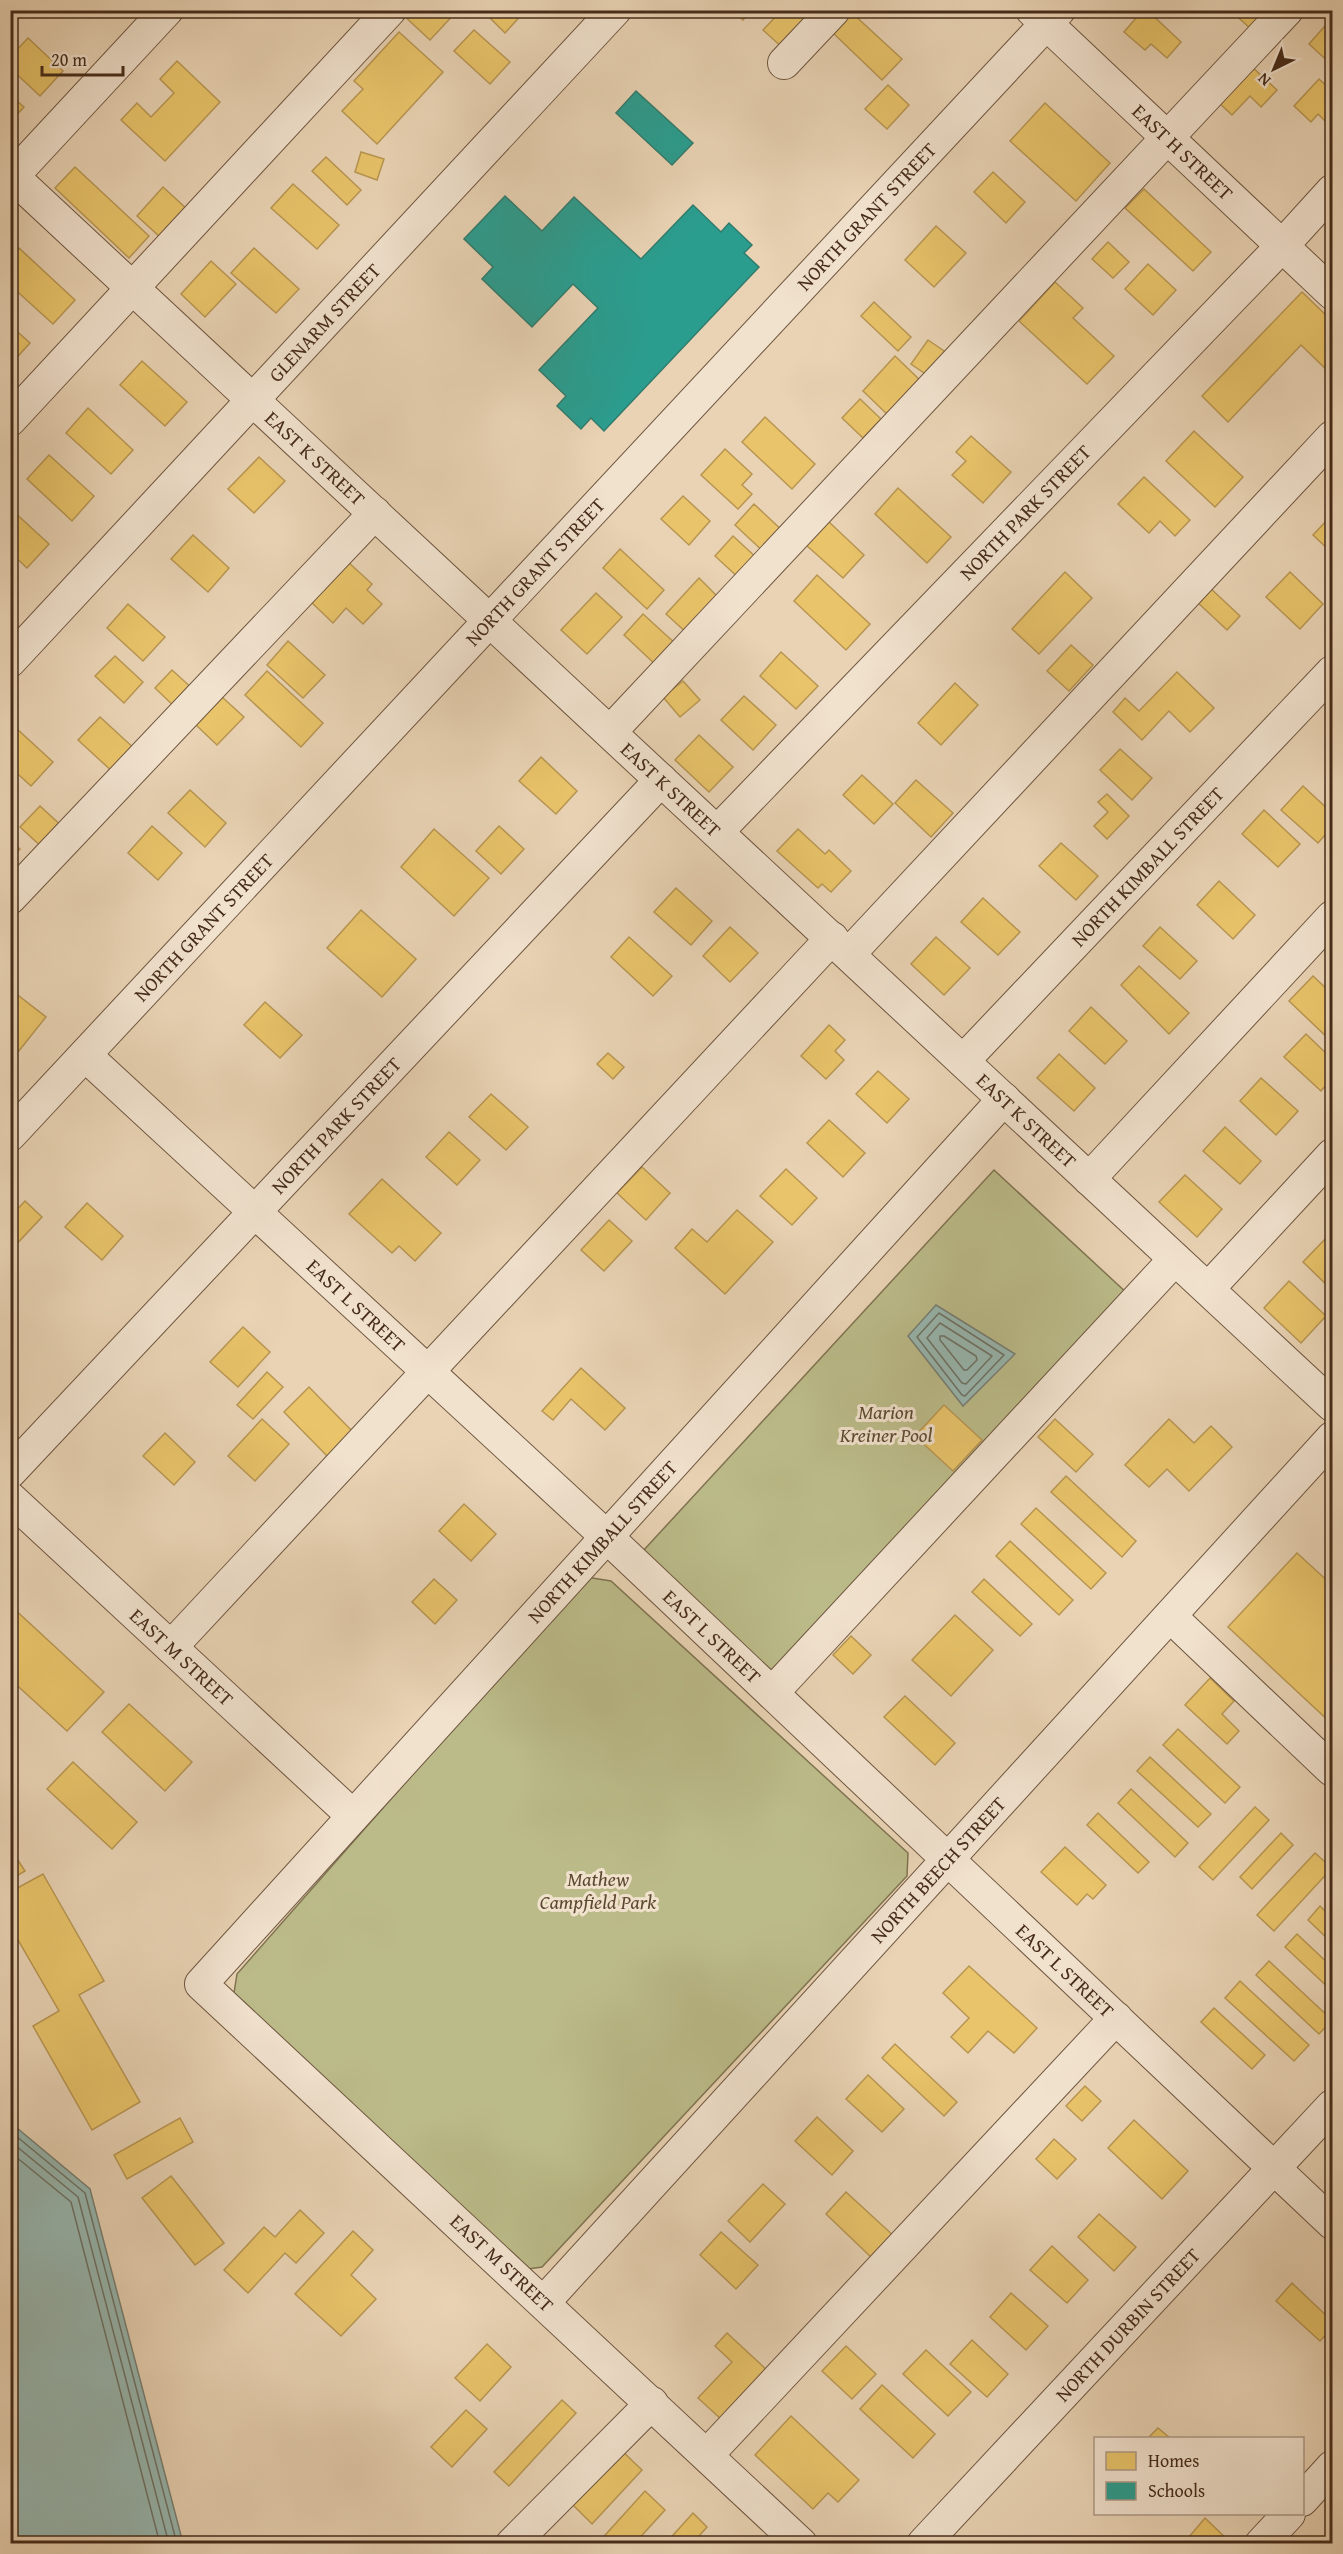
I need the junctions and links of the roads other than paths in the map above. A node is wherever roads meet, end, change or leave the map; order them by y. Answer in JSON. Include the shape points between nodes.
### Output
{"nodes":[{"id":1,"x":167,"y":10,"type":"edge"},
{"id":2,"x":390,"y":10,"type":"edge"},
{"id":3,"x":615,"y":10,"type":"edge"},
{"id":4,"x":834,"y":10,"type":"edge"},
{"id":5,"x":1287,"y":10,"type":"edge"},
{"id":6,"x":1046,"y":15,"type":"edge"},
{"id":7,"x":784,"y":63,"type":"dead end"},
{"id":8,"x":1167,"y":139,"type":"junction"},
{"id":9,"x":11,"y":176,"type":"edge"},
{"id":10,"x":1332,"y":190,"type":"edge"},
{"id":11,"x":1282,"y":246,"type":"junction"},
{"id":12,"x":133,"y":288,"type":"junction"},
{"id":13,"x":1332,"y":293,"type":"edge"},
{"id":14,"x":254,"y":400,"type":"junction"},
{"id":15,"x":10,"y":420,"type":"edge"},
{"id":16,"x":1332,"y":437,"type":"edge"},
{"id":17,"x":375,"y":513,"type":"junction"},
{"id":18,"x":491,"y":621,"type":"junction"},
{"id":19,"x":10,"y":661,"type":"edge"},
{"id":20,"x":1332,"y":672,"type":"edge"},
{"id":21,"x":610,"y":732,"type":"junction"},
{"id":22,"x":661,"y":780,"type":"junction"},
{"id":23,"x":717,"y":832,"type":"junction"},
{"id":24,"x":10,"y":898,"type":"edge"},
{"id":25,"x":1332,"y":917,"type":"edge"},
{"id":26,"x":840,"y":946,"type":"junction"},
{"id":27,"x":86,"y":1055,"type":"junction"},
{"id":28,"x":963,"y":1061,"type":"junction"},
{"id":29,"x":1004,"y":1099,"type":"junction"},
{"id":30,"x":10,"y":1135,"type":"edge"},
{"id":31,"x":1332,"y":1155,"type":"edge"},
{"id":32,"x":1089,"y":1179,"type":"junction"},
{"id":33,"x":257,"y":1211,"type":"junction"},
{"id":34,"x":1175,"y":1259,"type":"junction"},
{"id":35,"x":1208,"y":1289,"type":"junction"},
{"id":36,"x":428,"y":1371,"type":"junction"},
{"id":37,"x":1330,"y":1396,"type":"edge"},
{"id":38,"x":1332,"y":1438,"type":"edge"},
{"id":39,"x":10,"y":1473,"type":"edge"},
{"id":40,"x":10,"y":1498,"type":"edge"},
{"id":41,"x":607,"y":1537,"type":"junction"},
{"id":42,"x":1170,"y":1616,"type":"junction"},
{"id":43,"x":171,"y":1647,"type":"junction"},
{"id":44,"x":772,"y":1693,"type":"junction"},
{"id":45,"x":1332,"y":1770,"type":"edge"},
{"id":46,"x":353,"y":1816,"type":"junction"},
{"id":47,"x":949,"y":1859,"type":"junction"},
{"id":48,"x":201,"y":1984,"type":"joint"},
{"id":49,"x":1116,"y":2018,"type":"junction"},
{"id":50,"x":1332,"y":2106,"type":"edge"},
{"id":51,"x":1274,"y":2169,"type":"junction"},
{"id":52,"x":1332,"y":2223,"type":"edge"},
{"id":53,"x":544,"y":2302,"type":"junction"},
{"id":54,"x":652,"y":2403,"type":"junction"},
{"id":55,"x":707,"y":2455,"type":"junction"},
{"id":56,"x":1332,"y":2467,"type":"edge"},
{"id":57,"x":1304,"y":2498,"type":"edge"},
{"id":58,"x":1289,"y":2515,"type":"edge"},
{"id":59,"x":512,"y":2544,"type":"edge"},
{"id":60,"x":801,"y":2544,"type":"edge"},
{"id":61,"x":923,"y":2544,"type":"edge"},
{"id":62,"x":1262,"y":2544,"type":"edge"}],
"edges":[{"from":1,"to":9,"type":"street"},
{"from":2,"to":12,"type":"street"},
{"from":3,"to":14,"type":"street","name":"GLENARM STREET"},
{"from":4,"to":7,"type":"street"},
{"from":5,"to":8,"type":"street"},
{"from":6,"to":8,"type":"street","name":"EAST H STREET"},
{"from":6,"to":18,"type":"street","name":"NORTH GRANT STREET"},
{"from":8,"to":11,"type":"street","name":"EAST H STREET"},
{"from":8,"to":21,"type":"street"},
{"from":9,"to":12,"type":"street","name":"EAST K STREET"},
{"from":10,"to":11,"type":"street","name":"NORTH PARK STREET"},
{"from":11,"to":13,"type":"street","name":"EAST H STREET"},
{"from":11,"to":23,"type":"street","name":"NORTH PARK STREET"},
{"from":12,"to":14,"type":"street","name":"EAST K STREET"},
{"from":12,"to":15,"type":"street"},
{"from":14,"to":17,"type":"street","name":"EAST K STREET"},
{"from":14,"to":19,"type":"street","name":"GLENARM STREET"},
{"from":16,"to":26,"type":"street"},
{"from":17,"to":18,"type":"street","name":"EAST K STREET"},
{"from":17,"to":24,"type":"street"},
{"from":18,"to":21,"type":"street","name":"EAST K STREET"},
{"from":18,"to":27,"type":"street","name":"NORTH GRANT STREET"},
{"from":20,"to":28,"type":"street","name":"NORTH KIMBALL STREET"},
{"from":21,"to":22,"type":"street","name":"EAST K STREET"},
{"from":22,"to":23,"type":"street","name":"EAST K STREET"},
{"from":22,"to":33,"type":"street","name":"NORTH PARK STREET"},
{"from":23,"to":26,"type":"street","name":"EAST K STREET"},
{"from":25,"to":32,"type":"street"},
{"from":26,"to":28,"type":"street","name":"EAST K STREET"},
{"from":26,"to":36,"type":"street"},
{"from":27,"to":30,"type":"street","name":"NORTH GRANT STREET"},
{"from":27,"to":33,"type":"street","name":"EAST L STREET"},
{"from":28,"to":29,"type":"street","name":"EAST K STREET"},
{"from":29,"to":32,"type":"street","name":"EAST K STREET"},
{"from":29,"to":41,"type":"street","name":"NORTH KIMBALL STREET"},
{"from":31,"to":35,"type":"street"},
{"from":32,"to":34,"type":"street","name":"EAST K STREET"},
{"from":33,"to":36,"type":"street","name":"EAST L STREET"},
{"from":33,"to":39,"type":"street","name":"NORTH PARK STREET"},
{"from":34,"to":35,"type":"street","name":"EAST K STREET"},
{"from":34,"to":44,"type":"street"},
{"from":35,"to":37,"type":"street","name":"EAST K STREET"},
{"from":36,"to":41,"type":"street","name":"EAST L STREET"},
{"from":36,"to":43,"type":"street"},
{"from":38,"to":42,"type":"street","name":"NORTH BEECH STREET"},
{"from":40,"to":43,"type":"street","name":"EAST M STREET"},
{"from":41,"to":44,"type":"street","name":"EAST L STREET"},
{"from":41,"to":46,"type":"street","name":"NORTH KIMBALL STREET"},
{"from":42,"to":45,"type":"street"},
{"from":42,"to":47,"type":"street","name":"NORTH BEECH STREET"},
{"from":43,"to":46,"type":"street","name":"EAST M STREET"},
{"from":44,"to":47,"type":"street","name":"EAST L STREET"},
{"from":46,"to":48,"type":"street","name":"NORTH KIMBALL STREET"},
{"from":47,"to":49,"type":"street","name":"EAST L STREET"},
{"from":47,"to":53,"type":"street","name":"NORTH BEECH STREET"},
{"from":48,"to":53,"type":"street","name":"EAST M STREET"},
{"from":49,"to":51,"type":"street","name":"EAST L STREET"},
{"from":49,"to":55,"type":"street"},
{"from":50,"to":51,"type":"street","name":"NORTH DURBIN STREET"},
{"from":51,"to":52,"type":"street","name":"EAST L STREET"},
{"from":51,"to":61,"type":"street","name":"NORTH DURBIN STREET"},
{"from":53,"to":54,"type":"street","name":"EAST M STREET"},
{"from":54,"to":55,"type":"street","name":"EAST M STREET"},
{"from":54,"to":59,"type":"street"},
{"from":55,"to":60,"type":"street","name":"EAST M STREET"},
{"from":56,"to":57,"type":"street"},
{"from":58,"to":62,"type":"street"}]}
